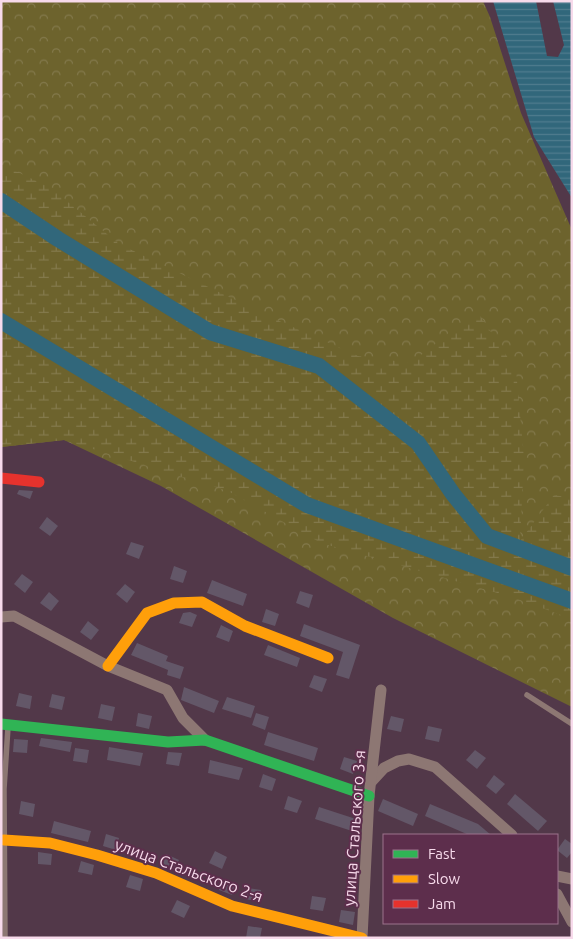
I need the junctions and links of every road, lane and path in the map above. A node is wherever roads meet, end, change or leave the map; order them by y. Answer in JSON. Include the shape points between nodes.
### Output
{"nodes":[{"id":1,"x":1,"y":478,"type":"edge"},
{"id":2,"x":39,"y":482,"type":"dead end"},
{"id":3,"x":1,"y":617,"type":"edge"},
{"id":4,"x":328,"y":658,"type":"dead end"},
{"id":5,"x":108,"y":666,"type":"junction"},
{"id":6,"x":381,"y":690,"type":"dead end"},
{"id":7,"x":527,"y":695,"type":"dead end"},
{"id":8,"x":572,"y":724,"type":"edge"},
{"id":9,"x":4,"y":725,"type":"edge"},
{"id":10,"x":205,"y":740,"type":"junction"},
{"id":11,"x":372,"y":781,"type":"junction"},
{"id":12,"x":369,"y":796,"type":"junction"},
{"id":13,"x":511,"y":834,"type":"edge"},
{"id":14,"x":4,"y":840,"type":"junction"},
{"id":15,"x":558,"y":876,"type":"edge"},
{"id":16,"x":572,"y":879,"type":"edge"},
{"id":17,"x":558,"y":896,"type":"edge"},
{"id":18,"x":572,"y":922,"type":"edge"},
{"id":19,"x":6,"y":938,"type":"edge"},
{"id":20,"x":362,"y":938,"type":"edge"}],
"edges":[{"from":1,"to":2,"type":"street"},
{"from":3,"to":5,"type":"street","via":[[14,616]]},
{"from":4,"to":5,"type":"street","via":[[245,626],[202,602],[174,603],[147,613]]},
{"from":5,"to":10,"type":"street","via":[[167,690],[184,718]]},
{"from":6,"to":11,"type":"street","name":"улица Стальского 3-я"},
{"from":7,"to":8,"type":"lane"},
{"from":9,"to":10,"type":"street","via":[[168,742]]},
{"from":9,"to":14,"type":"lane"},
{"from":10,"to":12,"type":"street"},
{"from":11,"to":12,"type":"street","name":"улица Стальского 3-я"},
{"from":11,"to":13,"type":"street","via":[[384,768],[398,761],[409,759],[434,766]]},
{"from":12,"to":20,"type":"street","name":"улица Стальского 3-я"},
{"from":14,"to":19,"type":"lane"},
{"from":14,"to":20,"type":"street","name":"улица Стальского 2-я","via":[[50,844],[97,855],[156,873],[232,906]]},
{"from":15,"to":16,"type":"street"},
{"from":17,"to":18,"type":"street"}]}
